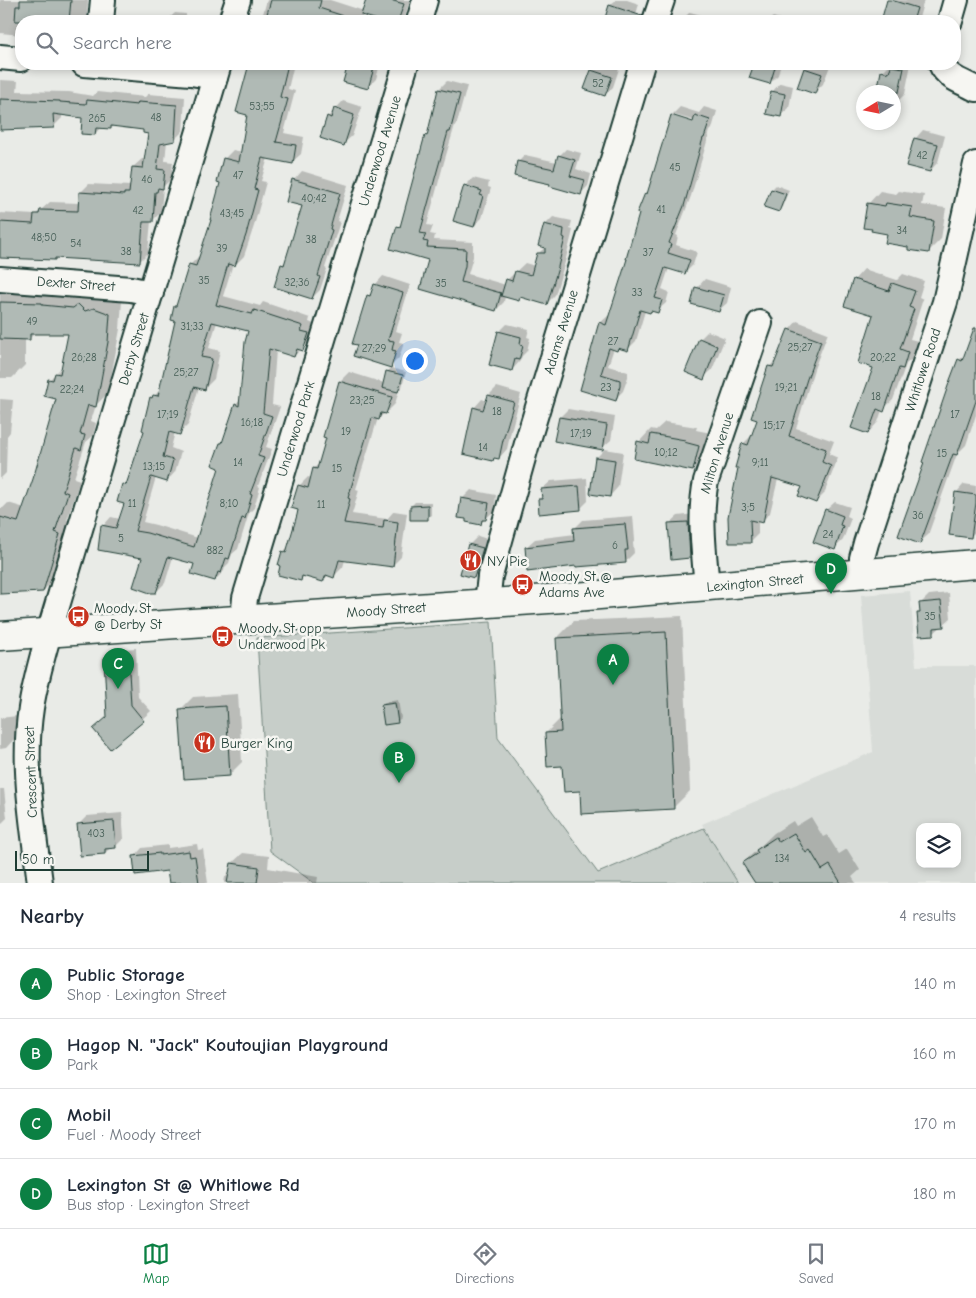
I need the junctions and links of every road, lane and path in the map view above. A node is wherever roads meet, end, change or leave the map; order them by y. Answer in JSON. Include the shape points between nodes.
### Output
{"nodes":[{"id":1,"x":103,"y":0,"type":"edge"},
{"id":2,"x":238,"y":0,"type":"edge"},
{"id":3,"x":425,"y":0,"type":"edge"},
{"id":4,"x":662,"y":0,"type":"edge"},
{"id":5,"x":956,"y":0,"type":"edge"},
{"id":6,"x":102,"y":15,"type":"edge"},
{"id":7,"x":233,"y":15,"type":"edge"},
{"id":8,"x":421,"y":15,"type":"edge"},
{"id":9,"x":657,"y":15,"type":"edge"},
{"id":10,"x":952,"y":15,"type":"edge"},
{"id":11,"x":0,"y":57,"type":"edge"},
{"id":12,"x":15,"y":58,"type":"edge"},
{"id":13,"x":166,"y":70,"type":"edge"},
{"id":14,"x":217,"y":70,"type":"edge"},
{"id":15,"x":404,"y":70,"type":"edge"},
{"id":16,"x":640,"y":70,"type":"edge"},
{"id":17,"x":944,"y":70,"type":"edge"},
{"id":18,"x":976,"y":89,"type":"edge"},
{"id":19,"x":976,"y":164,"type":"edge"},
{"id":20,"x":354,"y":239,"type":"joint"},
{"id":21,"x":0,"y":279,"type":"edge"},
{"id":22,"x":151,"y":292,"type":"junction"},
{"id":23,"x":760,"y":323,"type":"dead end"},
{"id":24,"x":976,"y":564,"type":"edge"},
{"id":25,"x":862,"y":574,"type":"junction"},
{"id":26,"x":707,"y":587,"type":"junction"},
{"id":27,"x":563,"y":598,"type":"joint"},
{"id":28,"x":487,"y":603,"type":"junction"},
{"id":29,"x":243,"y":620,"type":"junction"},
{"id":30,"x":49,"y":633,"type":"junction"},
{"id":31,"x":0,"y":636,"type":"edge"},
{"id":32,"x":40,"y":883,"type":"edge"}],
"edges":[{"from":1,"to":6,"type":"street"},
{"from":2,"to":7,"type":"street"},
{"from":3,"to":8,"type":"street"},
{"from":4,"to":9,"type":"street"},
{"from":5,"to":10,"type":"street"},
{"from":11,"to":12,"type":"street"},
{"from":13,"to":14,"type":"street"},
{"from":14,"to":22,"type":"street","name":"Derby Street"},
{"from":15,"to":20,"type":"street","name":"Underwood Avenue"},
{"from":16,"to":28,"type":"street","name":"Adams Avenue","via":[[528,440],[490,576]]},
{"from":17,"to":18,"type":"street"},
{"from":19,"to":25,"type":"street","name":"Whitlowe Road","via":[[945,302],[866,543]]},
{"from":20,"to":29,"type":"street","name":"Underwood Park","via":[[245,598]]},
{"from":21,"to":22,"type":"street","name":"Dexter Street"},
{"from":22,"to":30,"type":"street","name":"Derby Street"},
{"from":23,"to":26,"type":"street","name":"Milton Avenue","via":[[705,487],[702,517]]},
{"from":24,"to":25,"type":"main road","name":"Lexington Street"},
{"from":25,"to":26,"type":"main road","name":"Lexington Street"},
{"from":26,"to":27,"type":"main road","name":"Lexington Street"},
{"from":27,"to":28,"type":"main road","name":"Moody Street"},
{"from":28,"to":29,"type":"main road","name":"Moody Street"},
{"from":29,"to":30,"type":"main road","name":"Moody Street"},
{"from":30,"to":31,"type":"main road","name":"Moody Street"},
{"from":30,"to":32,"type":"street","name":"Crescent Street","via":[[33,695],[28,736],[30,801]]}]}
